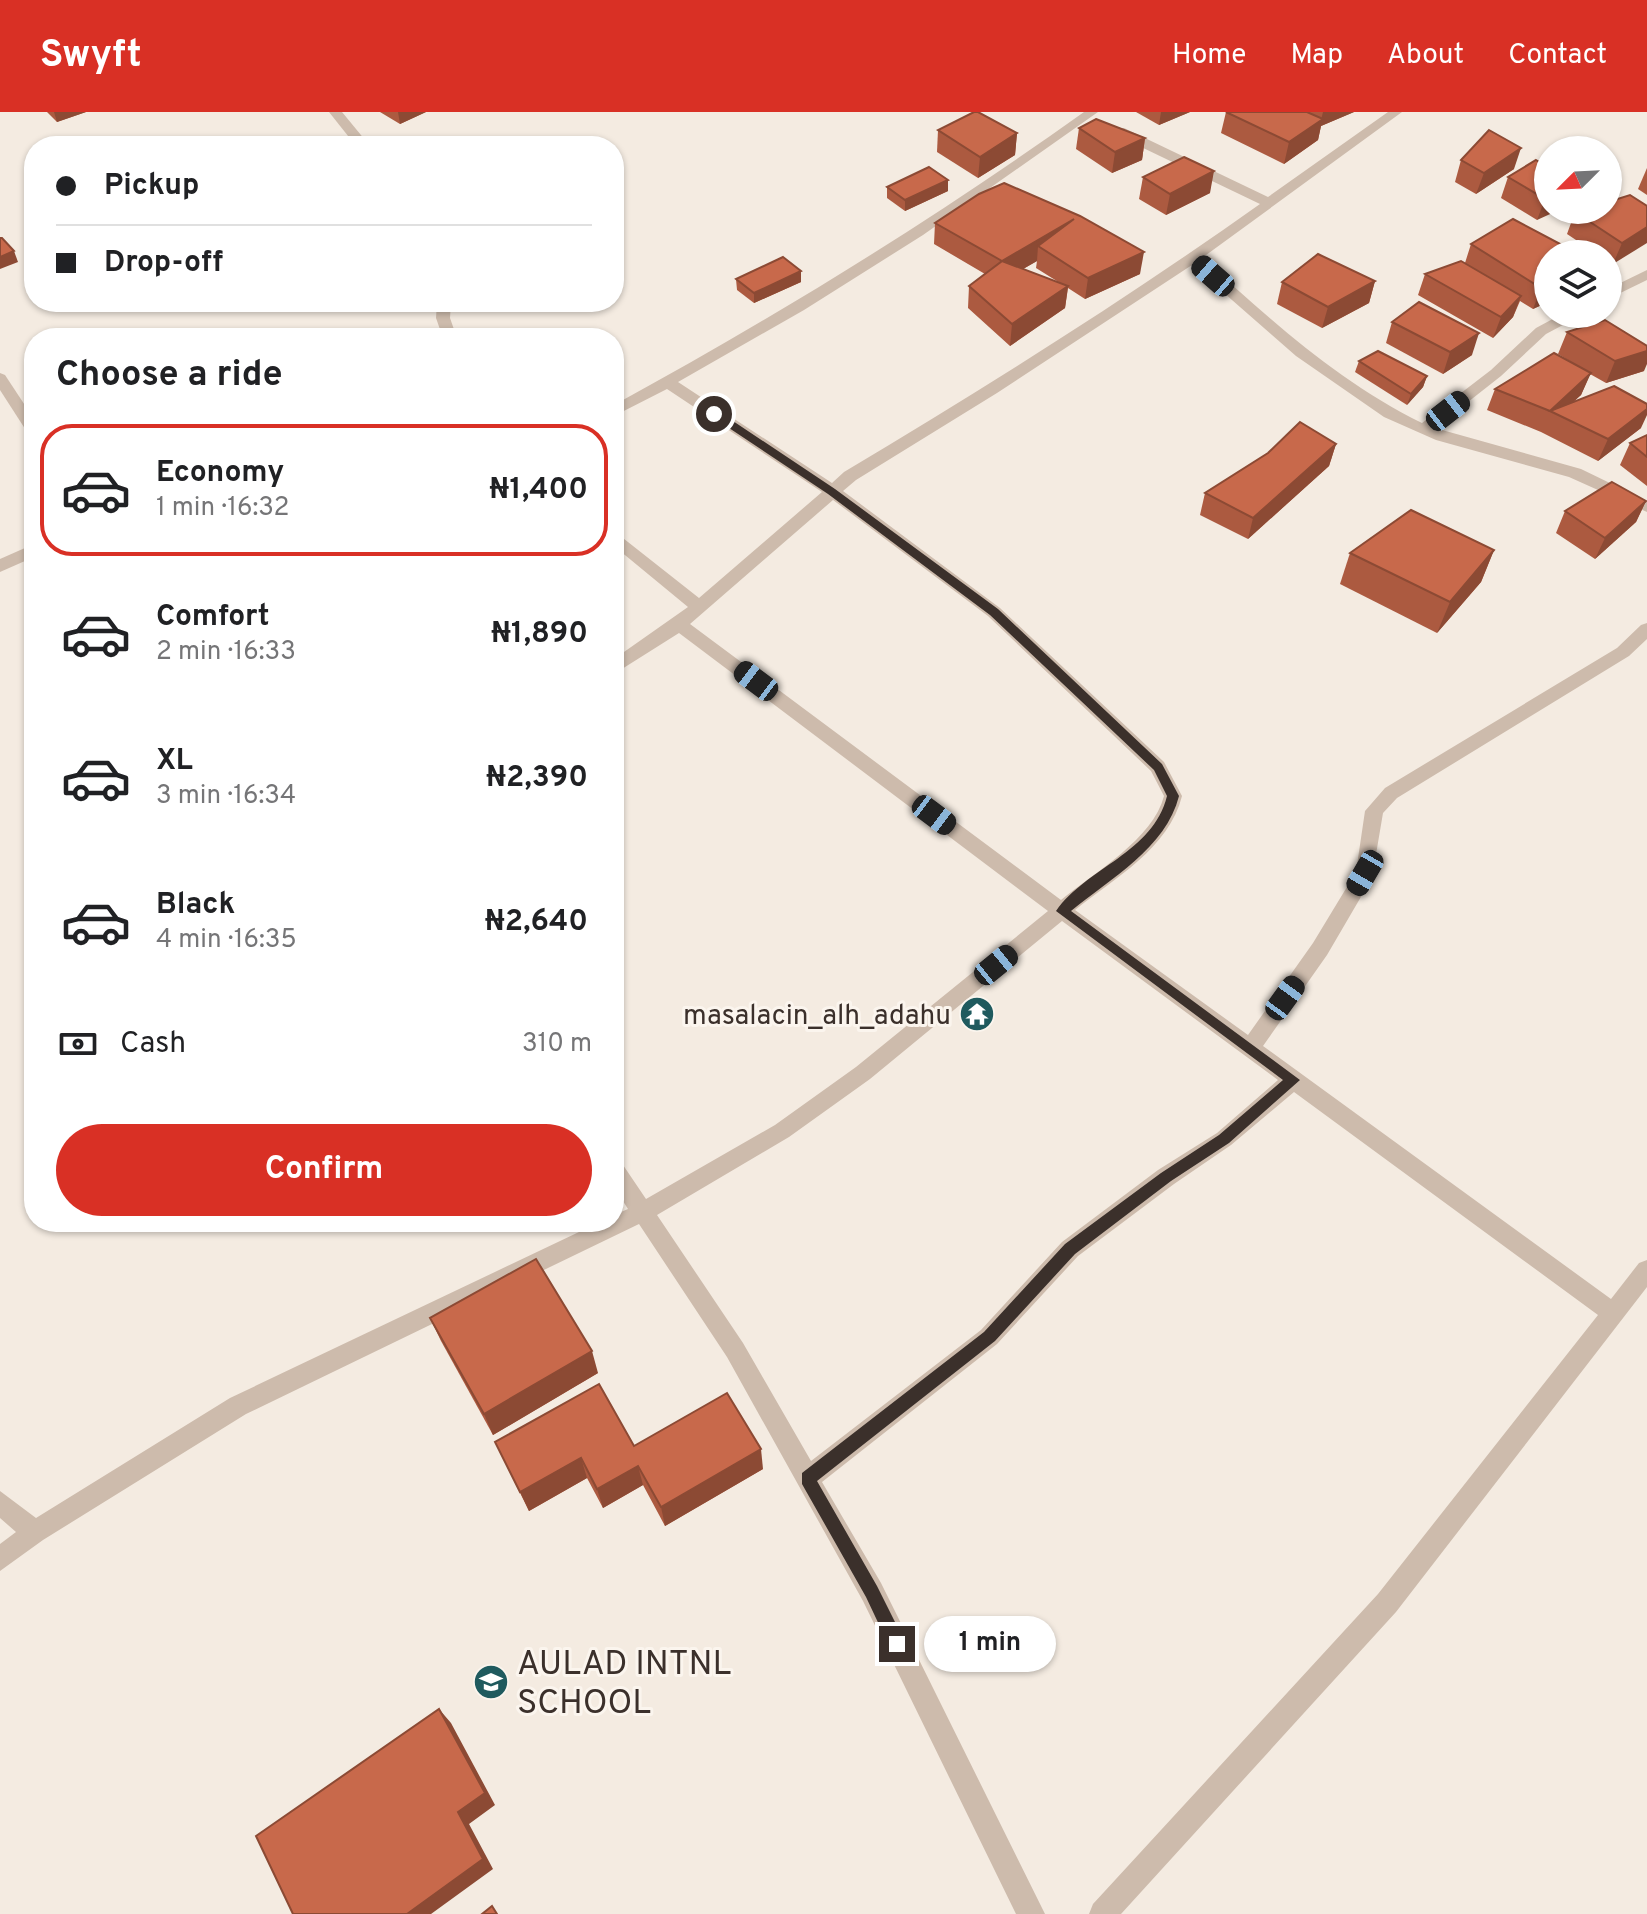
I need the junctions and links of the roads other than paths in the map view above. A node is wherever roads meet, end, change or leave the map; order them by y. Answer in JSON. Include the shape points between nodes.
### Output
{"nodes":[{"id":1,"x":335,"y":112,"type":"edge"},
{"id":2,"x":1396,"y":112,"type":"edge"},
{"id":3,"x":1087,"y":113,"type":"edge"},
{"id":4,"x":355,"y":136,"type":"edge"},
{"id":5,"x":1271,"y":204,"type":"junction"},
{"id":6,"x":1193,"y":258,"type":"junction"},
{"id":7,"x":1647,"y":274,"type":"edge"},
{"id":8,"x":1622,"y":287,"type":"edge"},
{"id":9,"x":1547,"y":328,"type":"edge"},
{"id":10,"x":1608,"y":328,"type":"edge"},
{"id":11,"x":1647,"y":351,"type":"edge"},
{"id":12,"x":0,"y":378,"type":"edge"},
{"id":13,"x":667,"y":382,"type":"junction"},
{"id":14,"x":624,"y":406,"type":"edge"},
{"id":15,"x":24,"y":415,"type":"edge"},
{"id":16,"x":1423,"y":430,"type":"junction"},
{"id":17,"x":832,"y":491,"type":"junction"},
{"id":18,"x":1647,"y":507,"type":"edge"},
{"id":19,"x":624,"y":545,"type":"edge"},
{"id":20,"x":24,"y":555,"type":"edge"},
{"id":21,"x":0,"y":566,"type":"edge"},
{"id":22,"x":699,"y":607,"type":"junction"},
{"id":23,"x":679,"y":624,"type":"junction"},
{"id":24,"x":1647,"y":629,"type":"edge"},
{"id":25,"x":624,"y":661,"type":"edge"},
{"id":26,"x":1062,"y":911,"type":"junction"},
{"id":27,"x":1250,"y":1048,"type":"junction"},
{"id":28,"x":1293,"y":1080,"type":"junction"},
{"id":29,"x":624,"y":1184,"type":"edge"},
{"id":30,"x":643,"y":1212,"type":"junction"},
{"id":31,"x":624,"y":1221,"type":"edge"},
{"id":32,"x":601,"y":1232,"type":"edge"},
{"id":33,"x":1647,"y":1270,"type":"edge"},
{"id":34,"x":1613,"y":1313,"type":"junction"},
{"id":35,"x":807,"y":1479,"type":"junction"},
{"id":36,"x":0,"y":1503,"type":"edge"},
{"id":37,"x":35,"y":1532,"type":"junction"},
{"id":38,"x":0,"y":1559,"type":"edge"},
{"id":39,"x":1031,"y":1914,"type":"edge"},
{"id":40,"x":1103,"y":1914,"type":"edge"}],
"edges":[{"from":1,"to":4,"type":"street"},
{"from":2,"to":5,"type":"street"},
{"from":3,"to":5,"type":"street"},
{"from":3,"to":13,"type":"street","via":[[953,212]]},
{"from":5,"to":6,"type":"street"},
{"from":6,"to":16,"type":"street","via":[[1316,366],[1378,408]]},
{"from":6,"to":17,"type":"street"},
{"from":7,"to":8,"type":"street"},
{"from":9,"to":16,"type":"street"},
{"from":10,"to":11,"type":"street"},
{"from":12,"to":15,"type":"street"},
{"from":13,"to":14,"type":"street"},
{"from":13,"to":17,"type":"street"},
{"from":16,"to":18,"type":"street","via":[[1574,473]]},
{"from":17,"to":22,"type":"street"},
{"from":17,"to":26,"type":"street","via":[[994,612],[1158,767],[1173,796],[1168,816],[1152,837]]},
{"from":19,"to":22,"type":"street"},
{"from":20,"to":21,"type":"street"},
{"from":22,"to":23,"type":"street"},
{"from":23,"to":25,"type":"street"},
{"from":23,"to":26,"type":"street"},
{"from":24,"to":27,"type":"street","via":[[1623,652],[1391,793],[1374,811],[1365,873],[1320,949]]},
{"from":26,"to":27,"type":"street"},
{"from":26,"to":30,"type":"street","via":[[863,1073],[782,1131]]},
{"from":27,"to":28,"type":"street"},
{"from":28,"to":34,"type":"street"},
{"from":28,"to":35,"type":"street","via":[[1224,1139],[1070,1249],[989,1337]]},
{"from":29,"to":30,"type":"street"},
{"from":30,"to":31,"type":"street"},
{"from":30,"to":35,"type":"street","via":[[735,1350]]},
{"from":32,"to":37,"type":"street","via":[[238,1406]]},
{"from":33,"to":34,"type":"street"},
{"from":34,"to":40,"type":"street","via":[[1387,1603]]},
{"from":35,"to":39,"type":"street","via":[[872,1592]]},
{"from":36,"to":37,"type":"street"},
{"from":37,"to":38,"type":"street"}]}
